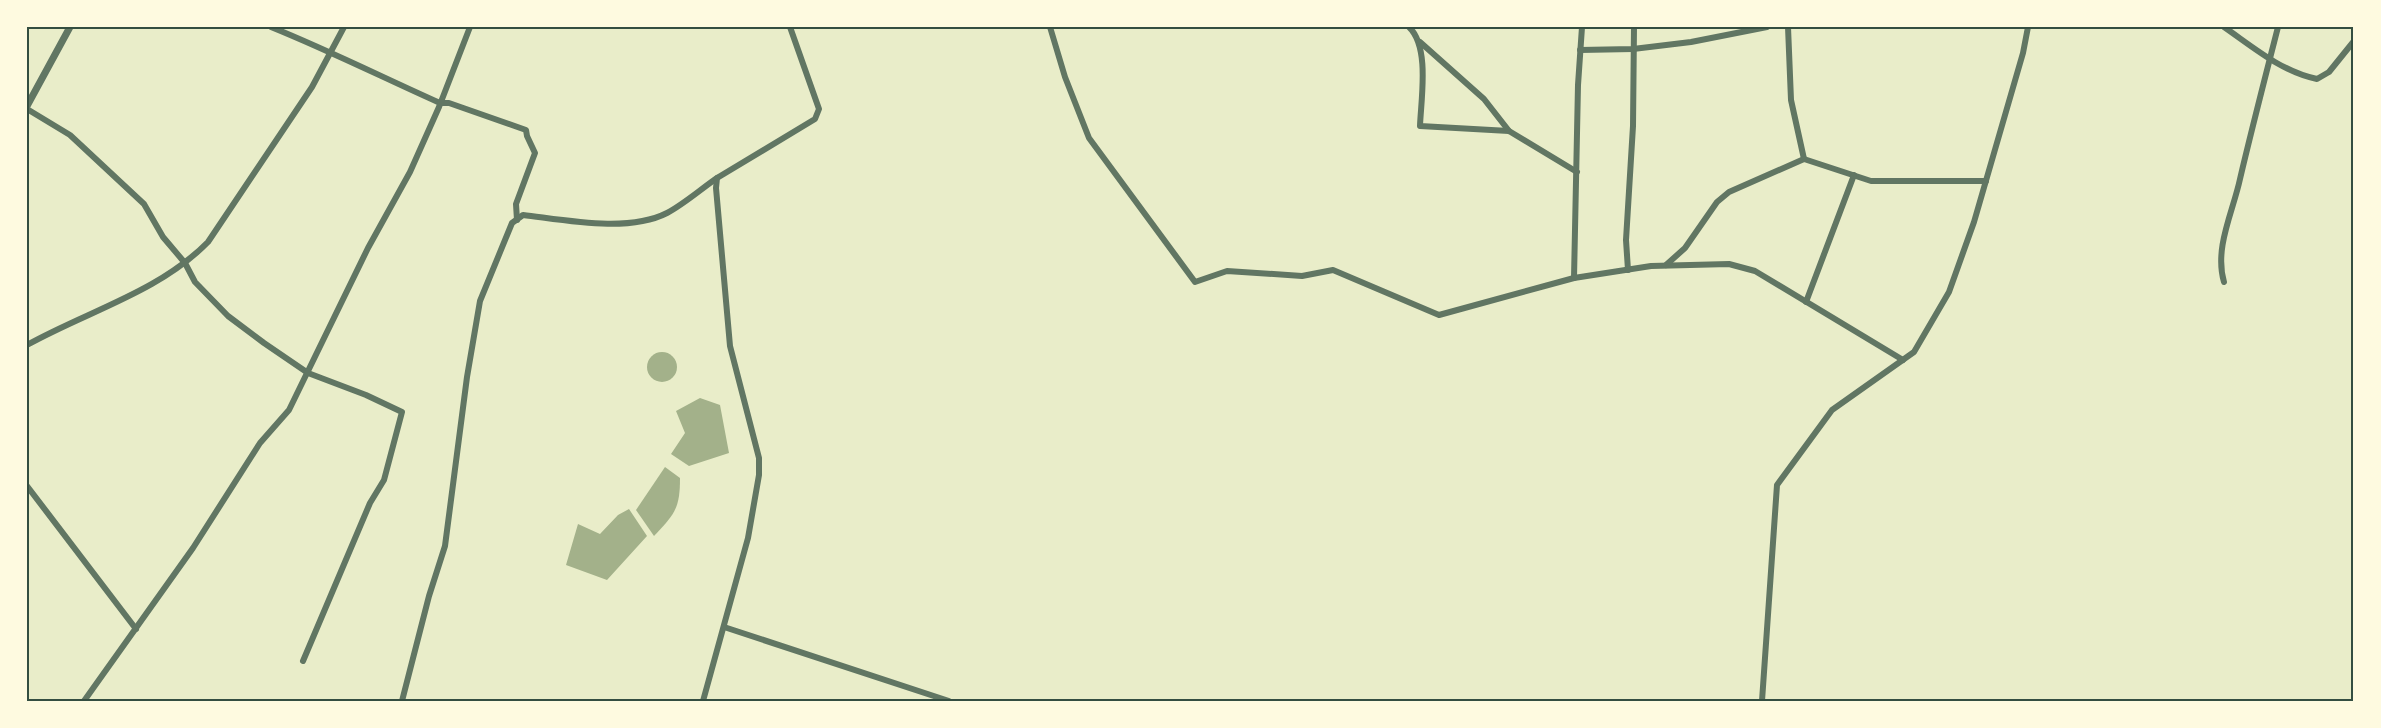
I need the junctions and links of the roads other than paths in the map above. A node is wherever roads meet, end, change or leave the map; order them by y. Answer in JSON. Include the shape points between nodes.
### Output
{"nodes":[{"id":1,"x":70,"y":27,"type":"edge"},
{"id":2,"x":271,"y":27,"type":"edge"},
{"id":3,"x":344,"y":27,"type":"edge"},
{"id":4,"x":470,"y":27,"type":"edge"},
{"id":5,"x":790,"y":27,"type":"edge"},
{"id":6,"x":1050,"y":27,"type":"edge"},
{"id":7,"x":1409,"y":27,"type":"edge"},
{"id":8,"x":1582,"y":27,"type":"edge"},
{"id":9,"x":1634,"y":27,"type":"edge"},
{"id":10,"x":1767,"y":27,"type":"edge"},
{"id":11,"x":1788,"y":27,"type":"edge"},
{"id":12,"x":2028,"y":27,"type":"edge"},
{"id":13,"x":2224,"y":27,"type":"edge"},
{"id":14,"x":2278,"y":27,"type":"edge"},
{"id":15,"x":2354,"y":41,"type":"edge"},
{"id":16,"x":1420,"y":42,"type":"junction"},
{"id":17,"x":1633,"y":49,"type":"junction"},
{"id":18,"x":1580,"y":50,"type":"junction"},
{"id":19,"x":331,"y":51,"type":"junction"},
{"id":20,"x":2270,"y":59,"type":"junction"},
{"id":21,"x":440,"y":103,"type":"junction"},
{"id":22,"x":27,"y":107,"type":"edge"},
{"id":23,"x":1509,"y":131,"type":"junction"},
{"id":24,"x":1804,"y":159,"type":"junction"},
{"id":25,"x":1577,"y":172,"type":"junction"},
{"id":26,"x":1854,"y":175,"type":"junction"},
{"id":27,"x":717,"y":178,"type":"junction"},
{"id":28,"x":1986,"y":181,"type":"junction"},
{"id":29,"x":517,"y":220,"type":"junction"},
{"id":30,"x":185,"y":263,"type":"junction"},
{"id":31,"x":1666,"y":265,"type":"junction"},
{"id":32,"x":1628,"y":270,"type":"junction"},
{"id":33,"x":1574,"y":278,"type":"junction"},
{"id":34,"x":2224,"y":282,"type":"dead end"},
{"id":35,"x":1806,"y":302,"type":"junction"},
{"id":36,"x":27,"y":345,"type":"edge"},
{"id":37,"x":1903,"y":360,"type":"junction"},
{"id":38,"x":308,"y":373,"type":"junction"},
{"id":39,"x":27,"y":486,"type":"edge"},
{"id":40,"x":724,"y":627,"type":"junction"},
{"id":41,"x":135,"y":629,"type":"junction"},
{"id":42,"x":303,"y":661,"type":"dead end"},
{"id":43,"x":84,"y":701,"type":"edge"},
{"id":44,"x":402,"y":701,"type":"edge"},
{"id":45,"x":703,"y":701,"type":"edge"},
{"id":46,"x":949,"y":701,"type":"edge"},
{"id":47,"x":1762,"y":701,"type":"edge"}],
"edges":[{"from":1,"to":22,"type":"street"},
{"from":2,"to":19,"type":"street"},
{"from":3,"to":19,"type":"street"},
{"from":4,"to":21,"type":"street"},
{"from":5,"to":27,"type":"street","via":[[819,109],[814,119]]},
{"from":6,"to":33,"type":"street","via":[[1089,138],[1195,282],[1227,271],[1302,276],[1333,270],[1439,315]]},
{"from":7,"to":16,"type":"street"},
{"from":8,"to":18,"type":"street"},
{"from":9,"to":17,"type":"street"},
{"from":10,"to":17,"type":"street"},
{"from":11,"to":24,"type":"street","via":[[1791,100]]},
{"from":12,"to":28,"type":"street"},
{"from":13,"to":20,"type":"street"},
{"from":14,"to":20,"type":"street"},
{"from":15,"to":20,"type":"street","via":[[2329,72],[2317,79]]},
{"from":16,"to":23,"type":"street","via":[[1484,99]]},
{"from":16,"to":23,"type":"street","via":[[1420,126]]},
{"from":17,"to":18,"type":"street"},
{"from":17,"to":32,"type":"street"},
{"from":18,"to":25,"type":"street"},
{"from":19,"to":21,"type":"street"},
{"from":19,"to":30,"type":"street","via":[[312,87],[208,242]]},
{"from":20,"to":34,"type":"street","via":[[2228,216],[2222,256]]},
{"from":21,"to":29,"type":"street","via":[[526,130],[534,153],[516,204]]},
{"from":21,"to":38,"type":"street","via":[[410,172],[368,248]]},
{"from":22,"to":30,"type":"street","via":[[70,135],[144,204],[163,237]]},
{"from":23,"to":25,"type":"street"},
{"from":24,"to":26,"type":"street"},
{"from":24,"to":31,"type":"street","via":[[1729,192],[1717,202],[1685,249]]},
{"from":25,"to":33,"type":"street"},
{"from":26,"to":28,"type":"street","via":[[1871,181]]},
{"from":26,"to":35,"type":"street"},
{"from":27,"to":29,"type":"street","via":[[667,213],[648,219],[621,223],[523,215]]},
{"from":27,"to":40,"type":"street","via":[[730,346],[759,458],[748,538]]},
{"from":28,"to":37,"type":"street","via":[[1949,292],[1914,352]]},
{"from":29,"to":44,"type":"street","via":[[512,223],[480,301],[445,546]]},
{"from":30,"to":36,"type":"street","via":[[114,305]]},
{"from":30,"to":38,"type":"street","via":[[195,282],[228,315]]},
{"from":31,"to":32,"type":"street"},
{"from":31,"to":35,"type":"street","via":[[1729,264],[1755,271]]},
{"from":32,"to":33,"type":"street"},
{"from":35,"to":37,"type":"street"},
{"from":37,"to":47,"type":"street","via":[[1832,410],[1777,485]]},
{"from":38,"to":41,"type":"street","via":[[289,410],[260,443]]},
{"from":38,"to":42,"type":"street","via":[[402,412],[384,480],[370,503]]},
{"from":39,"to":41,"type":"street"},
{"from":40,"to":45,"type":"street"},
{"from":40,"to":46,"type":"street"},
{"from":41,"to":43,"type":"street"}]}
